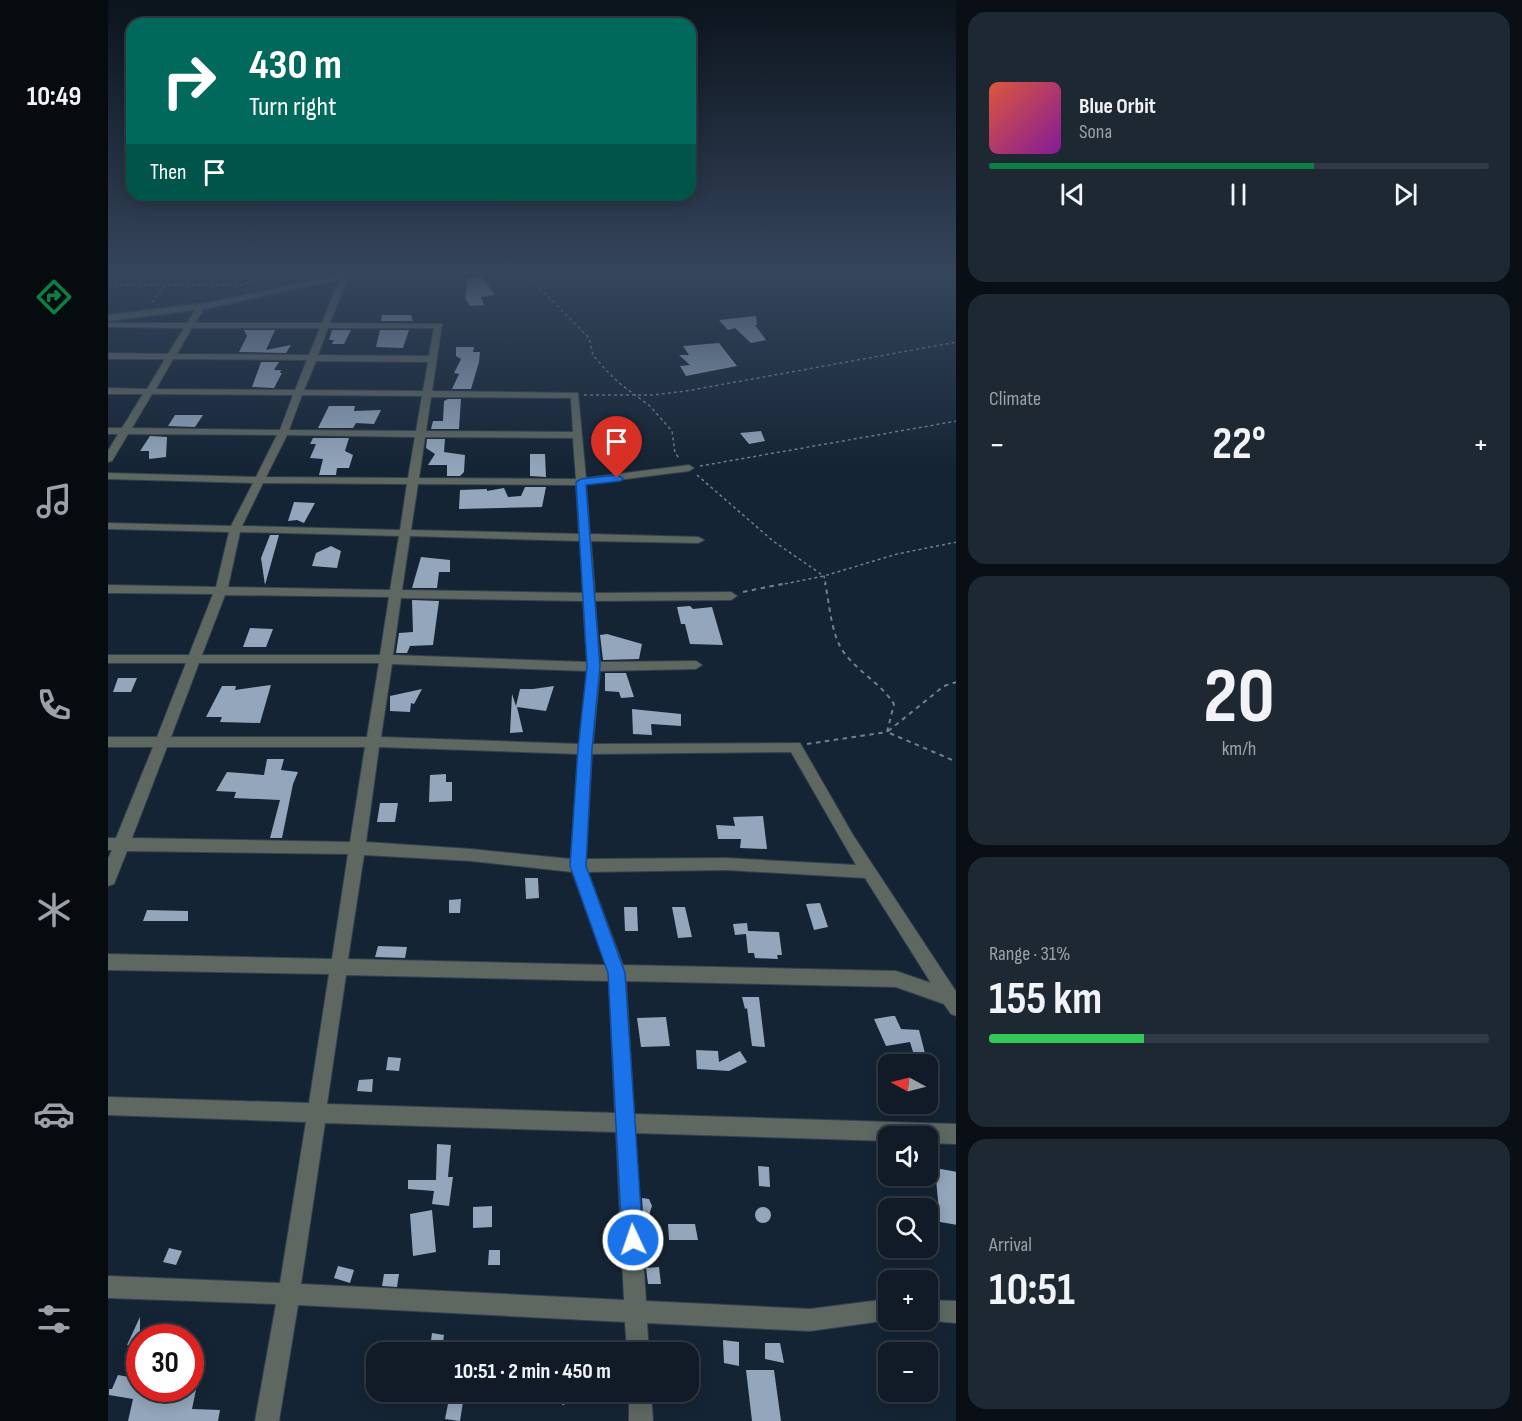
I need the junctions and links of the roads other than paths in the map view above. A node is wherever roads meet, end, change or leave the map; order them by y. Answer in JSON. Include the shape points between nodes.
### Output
{"nodes":[{"id":1,"x":183,"y":337,"type":"edge"},
{"id":2,"x":320,"y":337,"type":"edge"},
{"id":3,"x":437,"y":337,"type":"edge"},
{"id":4,"x":108,"y":356,"type":"edge"},
{"id":5,"x":171,"y":357,"type":"junction"},
{"id":6,"x":312,"y":358,"type":"junction"},
{"id":7,"x":433,"y":359,"type":"junction"},
{"id":8,"x":108,"y":391,"type":"edge"},
{"id":9,"x":149,"y":392,"type":"junction"},
{"id":10,"x":299,"y":394,"type":"junction"},
{"id":11,"x":427,"y":394,"type":"junction"},
{"id":12,"x":108,"y":431,"type":"edge"},
{"id":13,"x":125,"y":431,"type":"junction"},
{"id":14,"x":283,"y":433,"type":"junction"},
{"id":15,"x":420,"y":435,"type":"junction"},
{"id":16,"x":578,"y":435,"type":"junction"},
{"id":17,"x":108,"y":459,"type":"edge"},
{"id":18,"x":688,"y":468,"type":"road end"},
{"id":19,"x":108,"y":476,"type":"edge"},
{"id":20,"x":260,"y":480,"type":"junction"},
{"id":21,"x":413,"y":482,"type":"junction"},
{"id":22,"x":581,"y":482,"type":"junction"},
{"id":23,"x":108,"y":526,"type":"edge"},
{"id":24,"x":235,"y":530,"type":"junction"},
{"id":25,"x":405,"y":532,"type":"junction"},
{"id":26,"x":584,"y":537,"type":"junction"},
{"id":27,"x":698,"y":540,"type":"dead end"},
{"id":28,"x":108,"y":589,"type":"edge"},
{"id":29,"x":221,"y":590,"type":"junction"},
{"id":30,"x":396,"y":593,"type":"junction"},
{"id":31,"x":731,"y":596,"type":"road end"},
{"id":32,"x":590,"y":597,"type":"junction"},
{"id":33,"x":108,"y":659,"type":"edge"},
{"id":34,"x":194,"y":659,"type":"junction"},
{"id":35,"x":386,"y":659,"type":"junction"},
{"id":36,"x":696,"y":665,"type":"dead end"},
{"id":37,"x":594,"y":666,"type":"junction"},
{"id":38,"x":108,"y":742,"type":"edge"},
{"id":39,"x":162,"y":742,"type":"junction"},
{"id":40,"x":373,"y":742,"type":"junction"},
{"id":41,"x":585,"y":749,"type":"junction"},
{"id":42,"x":115,"y":844,"type":"edge"},
{"id":43,"x":357,"y":848,"type":"junction"},
{"id":44,"x":578,"y":866,"type":"junction"},
{"id":45,"x":870,"y":872,"type":"junction"},
{"id":46,"x":108,"y":879,"type":"edge"},
{"id":47,"x":108,"y":962,"type":"edge"},
{"id":48,"x":337,"y":968,"type":"junction"},
{"id":49,"x":617,"y":973,"type":"junction"},
{"id":50,"x":953,"y":1003,"type":"edge"},
{"id":51,"x":108,"y":1106,"type":"edge"},
{"id":52,"x":315,"y":1113,"type":"junction"},
{"id":53,"x":627,"y":1123,"type":"junction"},
{"id":54,"x":956,"y":1134,"type":"edge"},
{"id":55,"x":108,"y":1287,"type":"edge"},
{"id":56,"x":289,"y":1294,"type":"junction"},
{"id":57,"x":636,"y":1311,"type":"junction"},
{"id":58,"x":878,"y":1311,"type":"edge"},
{"id":59,"x":938,"y":1311,"type":"edge"},
{"id":60,"x":956,"y":1311,"type":"edge"},
{"id":61,"x":637,"y":1342,"type":"edge"},
{"id":62,"x":640,"y":1402,"type":"edge"},
{"id":63,"x":267,"y":1421,"type":"edge"},
{"id":64,"x":641,"y":1421,"type":"edge"}],
"edges":[{"from":1,"to":5,"type":"street"},
{"from":2,"to":6,"type":"street"},
{"from":3,"to":7,"type":"street"},
{"from":4,"to":5,"type":"street"},
{"from":5,"to":6,"type":"street"},
{"from":5,"to":9,"type":"street"},
{"from":6,"to":7,"type":"street"},
{"from":6,"to":10,"type":"street"},
{"from":7,"to":11,"type":"street"},
{"from":8,"to":9,"type":"street"},
{"from":9,"to":10,"type":"street"},
{"from":9,"to":13,"type":"street"},
{"from":10,"to":11,"type":"street"},
{"from":10,"to":14,"type":"street"},
{"from":11,"to":15,"type":"street"},
{"from":11,"to":16,"type":"street","via":[[575,395]]},
{"from":12,"to":13,"type":"street"},
{"from":13,"to":14,"type":"street"},
{"from":13,"to":17,"type":"street"},
{"from":14,"to":15,"type":"street"},
{"from":14,"to":20,"type":"street"},
{"from":15,"to":16,"type":"street"},
{"from":15,"to":21,"type":"street"},
{"from":16,"to":22,"type":"street"},
{"from":18,"to":22,"type":"street"},
{"from":19,"to":20,"type":"street"},
{"from":20,"to":21,"type":"street"},
{"from":20,"to":24,"type":"street"},
{"from":21,"to":22,"type":"street"},
{"from":21,"to":25,"type":"street"},
{"from":22,"to":26,"type":"street"},
{"from":23,"to":24,"type":"street"},
{"from":24,"to":25,"type":"street"},
{"from":24,"to":29,"type":"street"},
{"from":25,"to":26,"type":"street"},
{"from":25,"to":30,"type":"street"},
{"from":26,"to":27,"type":"street"},
{"from":26,"to":32,"type":"street"},
{"from":28,"to":29,"type":"street"},
{"from":29,"to":30,"type":"street"},
{"from":29,"to":34,"type":"street"},
{"from":30,"to":32,"type":"street"},
{"from":30,"to":35,"type":"street"},
{"from":31,"to":32,"type":"street"},
{"from":32,"to":37,"type":"street"},
{"from":33,"to":34,"type":"street"},
{"from":34,"to":35,"type":"street"},
{"from":34,"to":39,"type":"street"},
{"from":35,"to":37,"type":"street"},
{"from":35,"to":40,"type":"street"},
{"from":36,"to":37,"type":"street"},
{"from":37,"to":41,"type":"street"},
{"from":38,"to":39,"type":"street"},
{"from":39,"to":40,"type":"street"},
{"from":39,"to":42,"type":"street"},
{"from":40,"to":41,"type":"street"},
{"from":40,"to":43,"type":"street"},
{"from":41,"to":44,"type":"street"},
{"from":41,"to":45,"type":"street","via":[[795,747]]},
{"from":42,"to":43,"type":"street"},
{"from":42,"to":46,"type":"street"},
{"from":43,"to":44,"type":"street"},
{"from":43,"to":48,"type":"street"},
{"from":44,"to":45,"type":"street","via":[[726,864]]},
{"from":44,"to":49,"type":"street"},
{"from":45,"to":50,"type":"street"},
{"from":47,"to":48,"type":"street"},
{"from":48,"to":49,"type":"street"},
{"from":48,"to":52,"type":"street"},
{"from":49,"to":50,"type":"street","via":[[897,980]]},
{"from":49,"to":53,"type":"street"},
{"from":51,"to":52,"type":"street"},
{"from":52,"to":53,"type":"street"},
{"from":52,"to":56,"type":"street"},
{"from":53,"to":54,"type":"street"},
{"from":53,"to":57,"type":"street"},
{"from":55,"to":56,"type":"street"},
{"from":56,"to":57,"type":"street"},
{"from":56,"to":63,"type":"street"},
{"from":57,"to":58,"type":"street","via":[[810,1320]]},
{"from":57,"to":61,"type":"street"},
{"from":59,"to":60,"type":"street"},
{"from":62,"to":64,"type":"street"}]}
